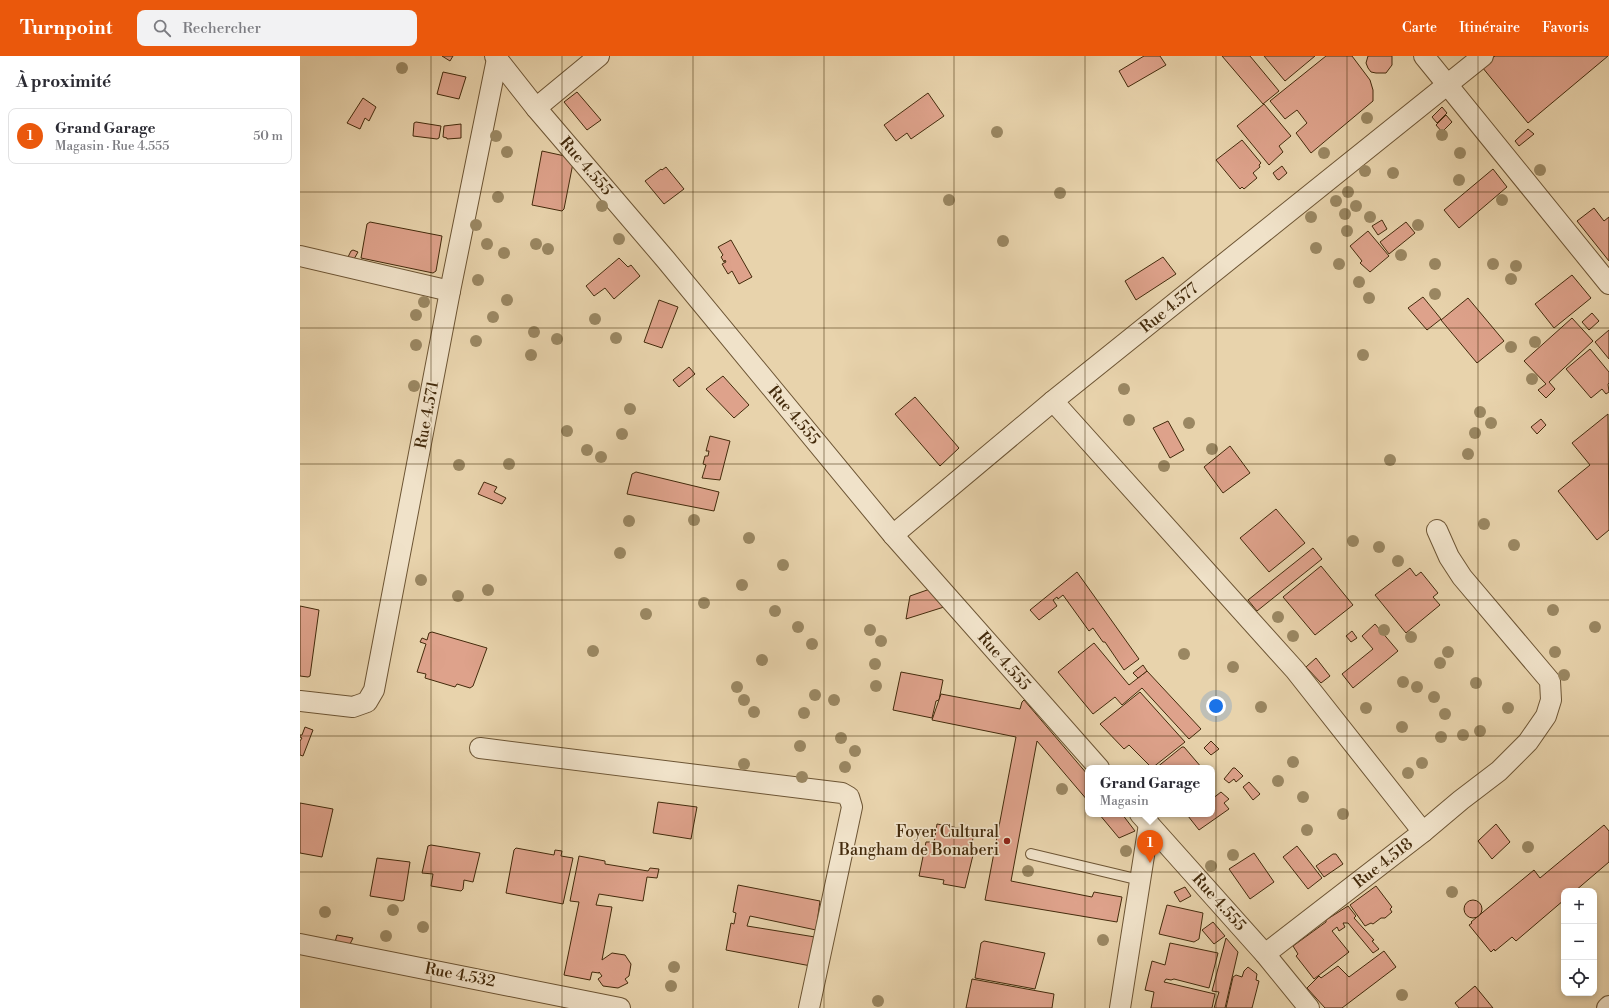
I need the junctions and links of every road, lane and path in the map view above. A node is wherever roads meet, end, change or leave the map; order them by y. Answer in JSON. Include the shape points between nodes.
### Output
{"nodes":[{"id":1,"x":599,"y":56,"type":"edge"},
{"id":2,"x":1424,"y":56,"type":"edge"},
{"id":3,"x":1483,"y":56,"type":"edge"},
{"id":4,"x":496,"y":58,"type":"edge"},
{"id":5,"x":1446,"y":85,"type":"junction"},
{"id":6,"x":536,"y":108,"type":"junction"},
{"id":7,"x":300,"y":256,"type":"edge"},
{"id":8,"x":1609,"y":284,"type":"edge"},
{"id":9,"x":450,"y":291,"type":"junction"},
{"id":10,"x":1053,"y":401,"type":"junction"},
{"id":11,"x":1437,"y":530,"type":"dead end"},
{"id":12,"x":893,"y":535,"type":"junction"},
{"id":13,"x":300,"y":701,"type":"edge"},
{"id":14,"x":480,"y":748,"type":"dead end"},
{"id":15,"x":1096,"y":765,"type":"edge"},
{"id":16,"x":1144,"y":819,"type":"edge"},
{"id":17,"x":1423,"y":832,"type":"junction"},
{"id":18,"x":1031,"y":854,"type":"dead end"},
{"id":19,"x":1140,"y":880,"type":"junction"},
{"id":20,"x":300,"y":944,"type":"edge"},
{"id":21,"x":1266,"y":954,"type":"junction"},
{"id":22,"x":620,"y":1008,"type":"edge"},
{"id":23,"x":809,"y":1008,"type":"edge"},
{"id":24,"x":1120,"y":1008,"type":"edge"},
{"id":25,"x":1309,"y":1008,"type":"edge"}],
"edges":[{"from":1,"to":6,"type":"street"},
{"from":2,"to":5,"type":"street"},
{"from":3,"to":5,"type":"street","name":"Rue 4.577"},
{"from":4,"to":6,"type":"street","name":"Rue 4.555"},
{"from":4,"to":9,"type":"street","name":"Rue 4.571"},
{"from":5,"to":8,"type":"street"},
{"from":5,"to":10,"type":"street","name":"Rue 4.577"},
{"from":6,"to":12,"type":"street","name":"Rue 4.555","via":[[666,260]]},
{"from":7,"to":9,"type":"street"},
{"from":9,"to":13,"type":"street","name":"Rue 4.571","via":[[374,690],[367,702],[353,707]]},
{"from":10,"to":12,"type":"street","name":"Rue 4.577"},
{"from":10,"to":17,"type":"street","via":[[1295,670]]},
{"from":11,"to":17,"type":"street","name":"Rue 4.518","via":[[1462,577],[1550,680],[1551,700],[1546,716],[1528,742],[1499,771]]},
{"from":12,"to":15,"type":"street","name":"Rue 4.555"},
{"from":14,"to":23,"type":"street","via":[[842,793],[849,797],[852,807]]},
{"from":16,"to":19,"type":"street"},
{"from":16,"to":21,"type":"street","name":"Rue 4.555"},
{"from":17,"to":21,"type":"street","name":"Rue 4.518"},
{"from":18,"to":19,"type":"lane"},
{"from":19,"to":24,"type":"street"},
{"from":20,"to":22,"type":"street","name":"Rue 4.532"},
{"from":21,"to":25,"type":"street","name":"Rue 4.555"}]}
